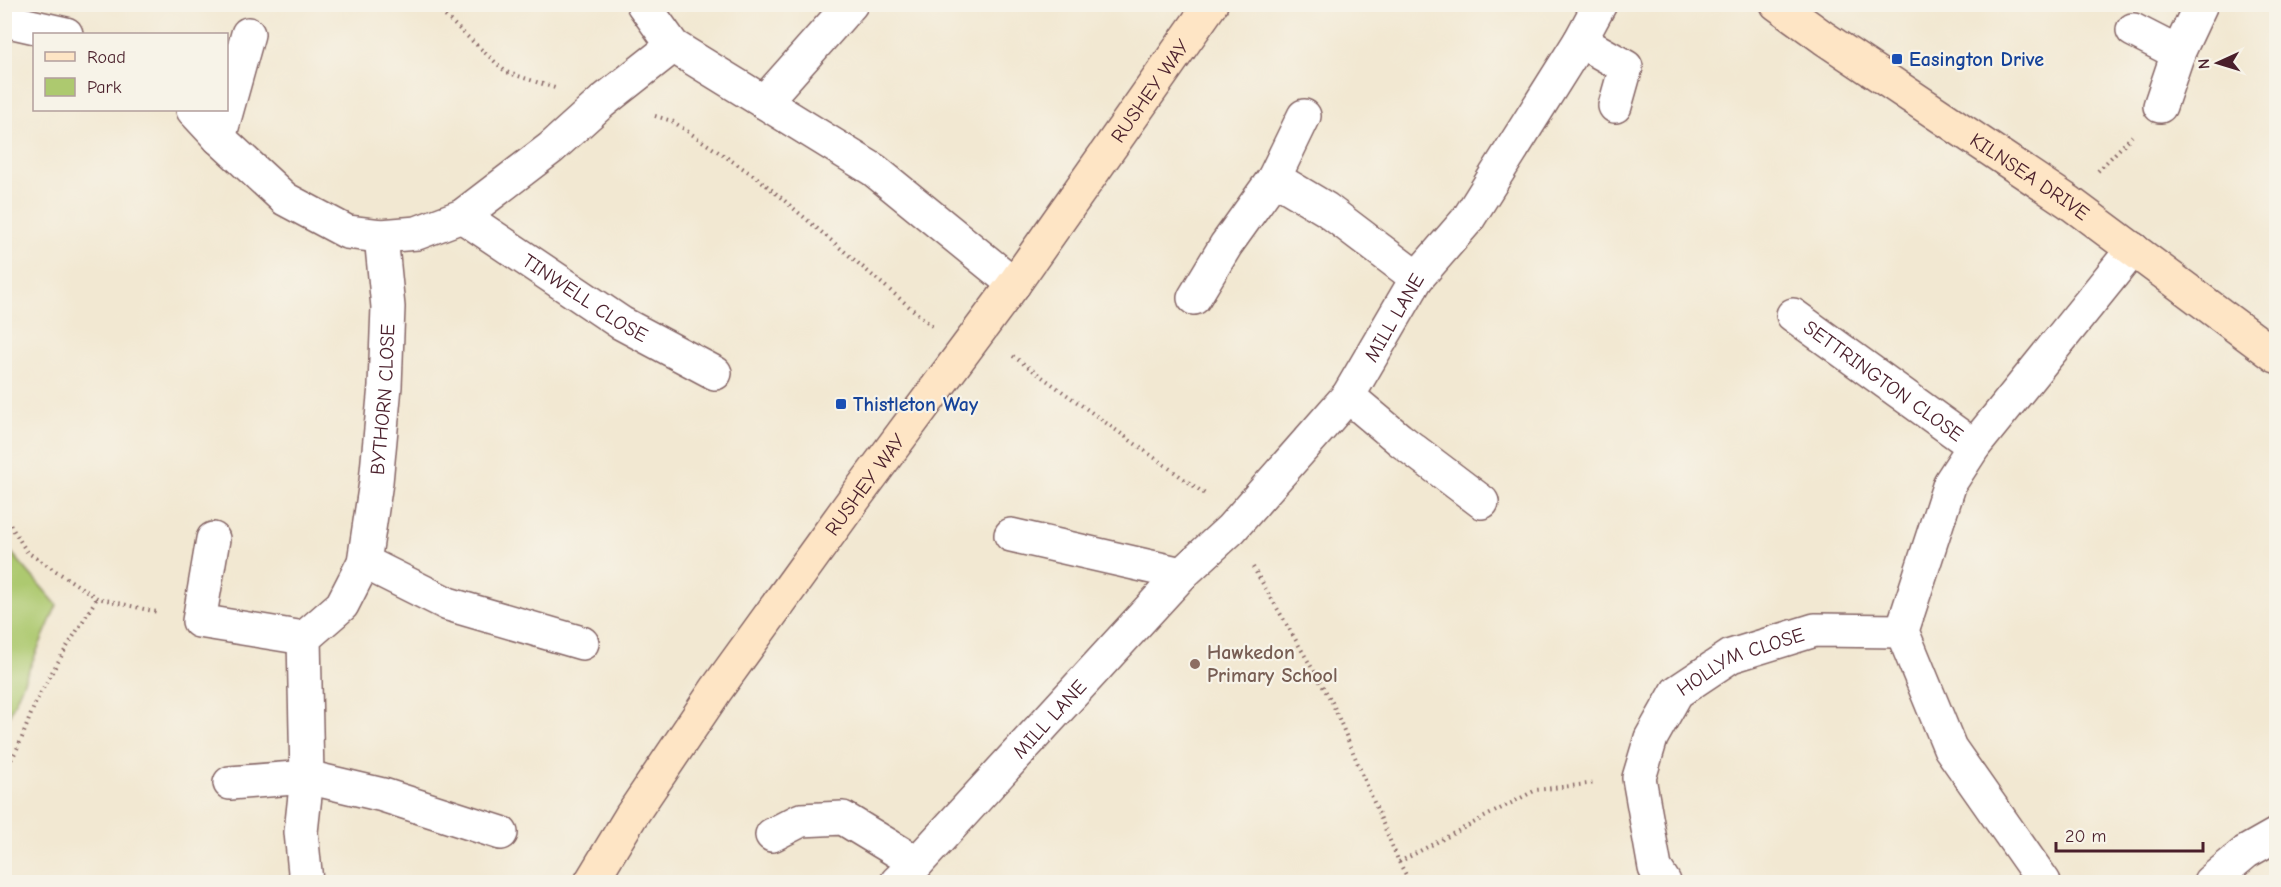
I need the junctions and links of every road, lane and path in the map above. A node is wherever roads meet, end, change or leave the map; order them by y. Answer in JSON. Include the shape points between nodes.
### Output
{"nodes":[{"id":1,"x":432,"y":4,"type":"edge"},
{"id":2,"x":643,"y":4,"type":"edge"},
{"id":3,"x":851,"y":4,"type":"edge"},
{"id":4,"x":1211,"y":4,"type":"edge"},
{"id":5,"x":1600,"y":4,"type":"edge"},
{"id":6,"x":1777,"y":4,"type":"edge"},
{"id":7,"x":2201,"y":4,"type":"edge"},
{"id":8,"x":4,"y":20,"type":"edge"},
{"id":9,"x":2133,"y":30,"type":"dead end"},
{"id":10,"x":62,"y":33,"type":"edge"},
{"id":11,"x":248,"y":34,"type":"dead end"},
{"id":12,"x":1580,"y":41,"type":"junction"},
{"id":13,"x":673,"y":46,"type":"junction"},
{"id":14,"x":2178,"y":52,"type":"junction"},
{"id":15,"x":602,"y":102,"type":"junction"},
{"id":16,"x":764,"y":102,"type":"junction"},
{"id":17,"x":228,"y":106,"type":"edge"},
{"id":18,"x":1615,"y":106,"type":"dead end"},
{"id":19,"x":2160,"y":106,"type":"joint"},
{"id":20,"x":194,"y":111,"type":"edge"},
{"id":21,"x":227,"y":111,"type":"edge"},
{"id":22,"x":1304,"y":116,"type":"dead end"},
{"id":23,"x":219,"y":138,"type":"junction"},
{"id":24,"x":1274,"y":178,"type":"junction"},
{"id":25,"x":2068,"y":202,"type":"junction"},
{"id":26,"x":462,"y":216,"type":"junction"},
{"id":27,"x":381,"y":237,"type":"junction"},
{"id":28,"x":2133,"y":249,"type":"junction"},
{"id":29,"x":1417,"y":278,"type":"junction"},
{"id":30,"x":1014,"y":284,"type":"junction"},
{"id":31,"x":1194,"y":298,"type":"dead end"},
{"id":32,"x":1793,"y":315,"type":"dead end"},
{"id":33,"x":936,"y":330,"type":"dead end"},
{"id":34,"x":1010,"y":354,"type":"dead end"},
{"id":35,"x":2277,"y":356,"type":"edge"},
{"id":36,"x":715,"y":373,"type":"dead end"},
{"id":37,"x":1348,"y":396,"type":"junction"},
{"id":38,"x":1974,"y":446,"type":"junction"},
{"id":39,"x":1214,"y":500,"type":"dead end"},
{"id":40,"x":1482,"y":502,"type":"dead end"},
{"id":41,"x":4,"y":515,"type":"edge"},
{"id":42,"x":1011,"y":534,"type":"dead end"},
{"id":43,"x":213,"y":539,"type":"dead end"},
{"id":44,"x":1249,"y":561,"type":"dead end"},
{"id":45,"x":364,"y":562,"type":"junction"},
{"id":46,"x":1182,"y":574,"type":"junction"},
{"id":47,"x":97,"y":598,"type":"junction"},
{"id":48,"x":199,"y":621,"type":"junction"},
{"id":49,"x":1902,"y":631,"type":"junction"},
{"id":50,"x":304,"y":638,"type":"junction"},
{"id":51,"x":582,"y":643,"type":"dead end"},
{"id":52,"x":4,"y":769,"type":"edge"},
{"id":53,"x":307,"y":777,"type":"junction"},
{"id":54,"x":1639,"y":778,"type":"junction"},
{"id":55,"x":230,"y":783,"type":"dead end"},
{"id":56,"x":501,"y":833,"type":"dead end"},
{"id":57,"x":2277,"y":835,"type":"edge"},
{"id":58,"x":771,"y":836,"type":"dead end"},
{"id":59,"x":1399,"y":862,"type":"junction"},
{"id":60,"x":907,"y":873,"type":"edge"},
{"id":61,"x":306,"y":882,"type":"edge"},
{"id":62,"x":591,"y":882,"type":"edge"},
{"id":63,"x":1410,"y":882,"type":"edge"},
{"id":64,"x":1664,"y":882,"type":"edge"},
{"id":65,"x":2044,"y":882,"type":"edge"},
{"id":66,"x":2210,"y":882,"type":"edge"}],
"edges":[{"from":1,"to":15,"type":"path","via":[[506,72]]},
{"from":2,"to":13,"type":"street"},
{"from":3,"to":16,"type":"street"},
{"from":4,"to":30,"type":"street","name":"RUSHEY WAY"},
{"from":5,"to":12,"type":"street","name":"MILL LANE"},
{"from":6,"to":25,"type":"street","name":"KILNSEA DRIVE"},
{"from":7,"to":14,"type":"street"},
{"from":8,"to":10,"type":"street"},
{"from":9,"to":14,"type":"street"},
{"from":11,"to":17,"type":"street"},
{"from":12,"to":18,"type":"street","via":[[1626,67]]},
{"from":12,"to":29,"type":"street","name":"MILL LANE","via":[[1468,219]]},
{"from":13,"to":15,"type":"street"},
{"from":13,"to":16,"type":"street"},
{"from":14,"to":19,"type":"street"},
{"from":15,"to":26,"type":"street","via":[[551,148]]},
{"from":15,"to":33,"type":"path","via":[[672,120],[750,172]]},
{"from":16,"to":30,"type":"street","via":[[874,170]]},
{"from":19,"to":25,"type":"path"},
{"from":20,"to":23,"type":"street"},
{"from":21,"to":23,"type":"street"},
{"from":22,"to":24,"type":"street"},
{"from":23,"to":27,"type":"street","via":[[285,199],[346,232]]},
{"from":24,"to":29,"type":"street","via":[[1326,209]]},
{"from":24,"to":31,"type":"street"},
{"from":25,"to":28,"type":"street","name":"KILNSEA DRIVE"},
{"from":26,"to":27,"type":"street","via":[[417,234]]},
{"from":26,"to":36,"type":"street","name":"TINWELL CLOSE","via":[[621,323]]},
{"from":27,"to":45,"type":"street","name":"BYTHORN CLOSE","via":[[388,307],[385,386]]},
{"from":28,"to":35,"type":"street","name":"KILNSEA DRIVE"},
{"from":28,"to":38,"type":"street"},
{"from":29,"to":37,"type":"street","name":"MILL LANE"},
{"from":30,"to":62,"type":"street","name":"RUSHEY WAY","via":[[716,690]]},
{"from":32,"to":38,"type":"street","name":"SETTRINGTON CLOSE"},
{"from":34,"to":39,"type":"path"},
{"from":37,"to":40,"type":"street"},
{"from":37,"to":46,"type":"street","name":"MILL LANE","via":[[1231,529]]},
{"from":38,"to":49,"type":"street","via":[[1950,483]]},
{"from":41,"to":47,"type":"path","via":[[27,552]]},
{"from":42,"to":46,"type":"street"},
{"from":43,"to":48,"type":"street"},
{"from":44,"to":59,"type":"path","via":[[1332,702]]},
{"from":45,"to":50,"type":"street","name":"BYTHORN CLOSE","via":[[342,605]]},
{"from":45,"to":51,"type":"street","via":[[448,604]]},
{"from":46,"to":60,"type":"street","name":"MILL LANE"},
{"from":47,"to":48,"type":"path"},
{"from":47,"to":52,"type":"path","via":[[52,669]]},
{"from":48,"to":50,"type":"street"},
{"from":49,"to":54,"type":"street","name":"HOLLYM CLOSE","via":[[1815,630],[1731,656],[1677,692],[1651,738]]},
{"from":49,"to":65,"type":"street","via":[[1950,748]]},
{"from":50,"to":53,"type":"street"},
{"from":53,"to":55,"type":"street"},
{"from":53,"to":56,"type":"street","via":[[384,795]]},
{"from":53,"to":61,"type":"street","via":[[301,832]]},
{"from":54,"to":59,"type":"path","via":[[1536,790]]},
{"from":54,"to":64,"type":"street","name":"HOLLYM CLOSE","via":[[1655,868]]},
{"from":57,"to":66,"type":"street","via":[[2246,852]]},
{"from":58,"to":60,"type":"street","name":"MILL LANE","via":[[801,820],[843,818]]},
{"from":59,"to":63,"type":"path"}]}
